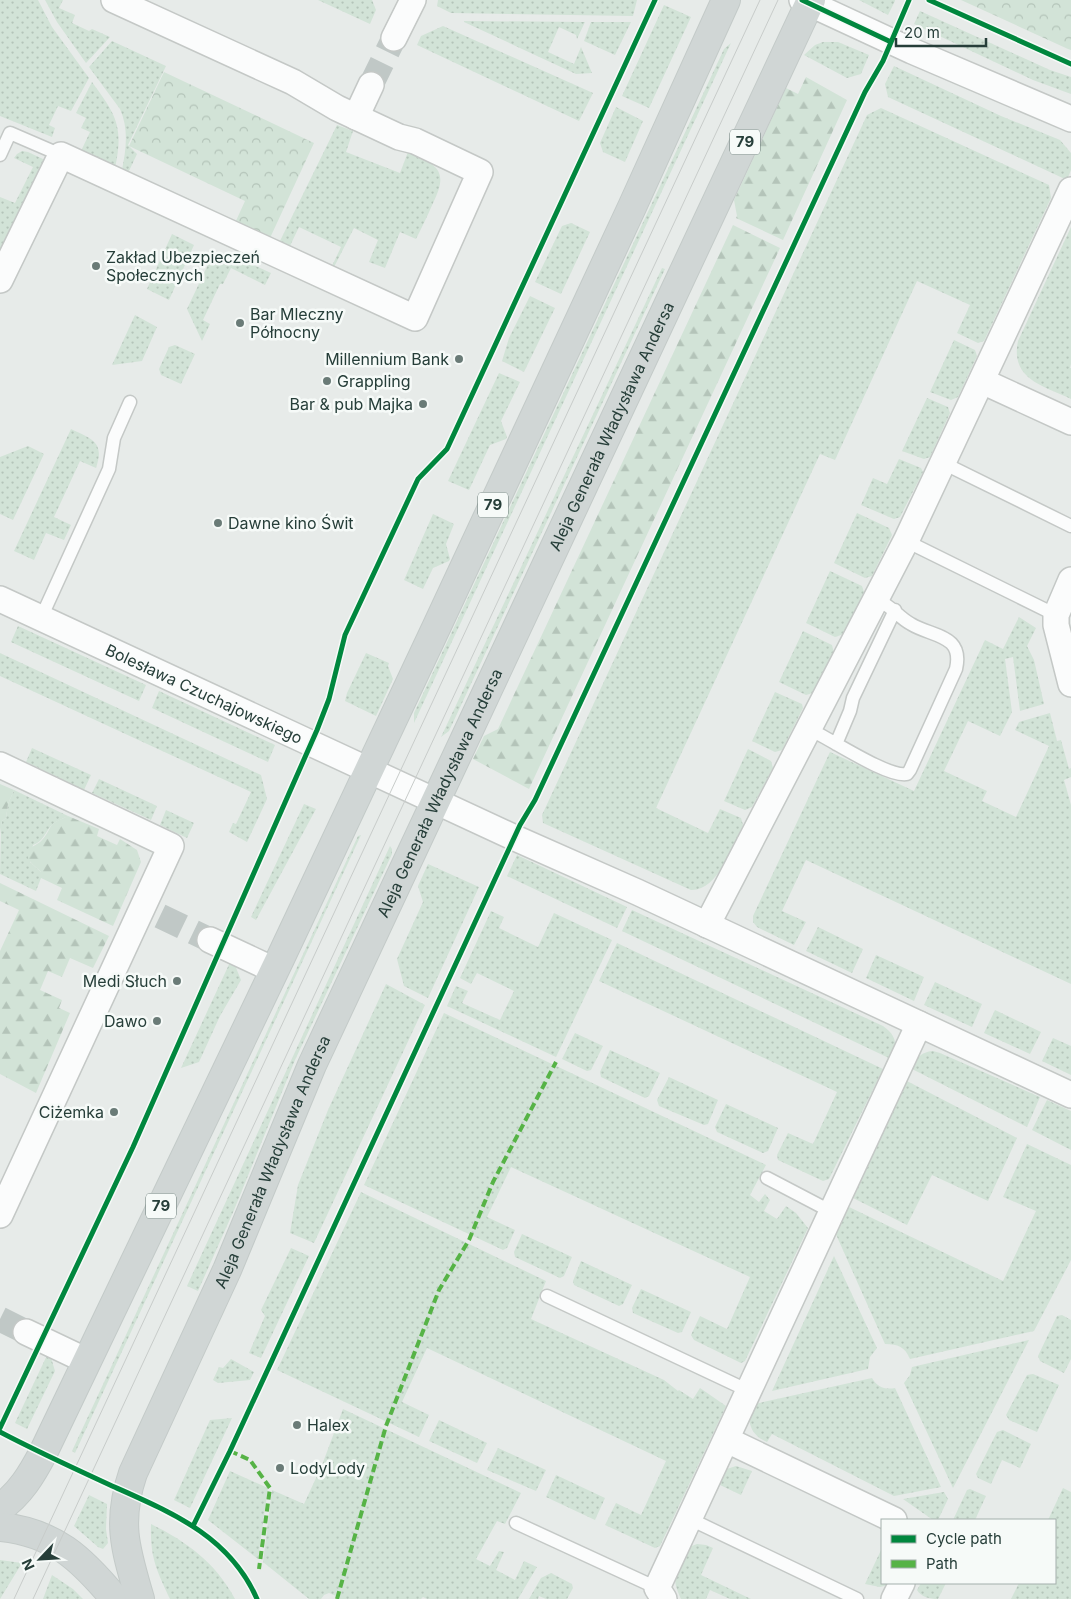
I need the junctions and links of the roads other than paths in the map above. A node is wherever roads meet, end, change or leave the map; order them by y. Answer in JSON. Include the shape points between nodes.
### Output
{"nodes":[{"id":1,"x":114,"y":0,"type":"edge"},
{"id":2,"x":413,"y":0,"type":"edge"},
{"id":3,"x":726,"y":0,"type":"edge"},
{"id":4,"x":807,"y":1,"type":"edge"},
{"id":5,"x":394,"y":38,"type":"tunnel mouth"},
{"id":6,"x":371,"y":85,"type":"tunnel mouth"},
{"id":7,"x":356,"y":117,"type":"junction"},
{"id":8,"x":1071,"y":119,"type":"edge"},
{"id":9,"x":0,"y":155,"type":"edge"},
{"id":10,"x":60,"y":155,"type":"junction"},
{"id":11,"x":1071,"y":190,"type":"edge"},
{"id":12,"x":0,"y":280,"type":"edge"},
{"id":13,"x":982,"y":380,"type":"junction"},
{"id":14,"x":130,"y":402,"type":"dead end"},
{"id":15,"x":1071,"y":422,"type":"edge"},
{"id":16,"x":943,"y":463,"type":"junction"},
{"id":17,"x":1071,"y":526,"type":"edge"},
{"id":18,"x":906,"y":541,"type":"junction"},
{"id":19,"x":1071,"y":580,"type":"edge"},
{"id":20,"x":0,"y":599,"type":"edge"},
{"id":21,"x":886,"y":604,"type":"junction"},
{"id":22,"x":1056,"y":615,"type":"junction"},
{"id":23,"x":41,"y":618,"type":"junction"},
{"id":24,"x":1071,"y":684,"type":"edge"},
{"id":25,"x":809,"y":729,"type":"junction"},
{"id":26,"x":836,"y":744,"type":"junction"},
{"id":27,"x":0,"y":765,"type":"edge"},
{"id":28,"x":368,"y":770,"type":"junction"},
{"id":29,"x":436,"y":801,"type":"junction"},
{"id":30,"x":707,"y":925,"type":"junction"},
{"id":31,"x":210,"y":940,"type":"tunnel mouth"},
{"id":32,"x":274,"y":970,"type":"junction"},
{"id":33,"x":920,"y":1024,"type":"junction"},
{"id":34,"x":1071,"y":1095,"type":"edge"},
{"id":35,"x":767,"y":1178,"type":"dead end"},
{"id":36,"x":832,"y":1212,"type":"junction"},
{"id":37,"x":0,"y":1215,"type":"edge"},
{"id":38,"x":547,"y":1296,"type":"dead end"},
{"id":39,"x":26,"y":1332,"type":"tunnel mouth"},
{"id":40,"x":87,"y":1361,"type":"junction"},
{"id":41,"x":749,"y":1391,"type":"junction"},
{"id":42,"x":727,"y":1440,"type":"junction"},
{"id":43,"x":0,"y":1508,"type":"edge"},
{"id":44,"x":690,"y":1519,"type":"junction"},
{"id":45,"x":892,"y":1519,"type":"edge"},
{"id":46,"x":516,"y":1523,"type":"dead end"},
{"id":47,"x":0,"y":1527,"type":"edge"},
{"id":48,"x":902,"y":1584,"type":"edge"},
{"id":49,"x":660,"y":1593,"type":"edge"},
{"id":50,"x":115,"y":1599,"type":"edge"},
{"id":51,"x":140,"y":1599,"type":"edge"},
{"id":52,"x":856,"y":1599,"type":"edge"},
{"id":53,"x":894,"y":1599,"type":"edge"}],
"edges":[{"from":1,"to":7,"type":"street","via":[[293,82]]},
{"from":2,"to":5,"type":"street"},
{"from":3,"to":28,"type":"main road","number":"79"},
{"from":4,"to":8,"type":"street","via":[[912,51]]},
{"from":4,"to":29,"type":"main road","name":"Aleja Generała Władysława Andersa","number":"79"},
{"from":6,"to":7,"type":"street"},
{"from":7,"to":10,"type":"street","via":[[480,172],[416,318]]},
{"from":9,"to":10,"type":"lane","via":[[10,133]]},
{"from":10,"to":12,"type":"street"},
{"from":11,"to":13,"type":"street"},
{"from":13,"to":15,"type":"street"},
{"from":13,"to":16,"type":"street"},
{"from":14,"to":23,"type":"lane","via":[[114,438],[109,469]]},
{"from":16,"to":17,"type":"lane"},
{"from":16,"to":18,"type":"street"},
{"from":18,"to":21,"type":"street"},
{"from":18,"to":22,"type":"lane"},
{"from":19,"to":22,"type":"street"},
{"from":20,"to":23,"type":"street","name":"Bolesława Czuchajowskiego"},
{"from":21,"to":25,"type":"street"},
{"from":21,"to":26,"type":"lane"},
{"from":21,"to":26,"type":"lane","via":[[910,624],[941,635],[953,644],[956,668],[907,774],[896,774]]},
{"from":22,"to":24,"type":"street"},
{"from":23,"to":28,"type":"street","name":"Bolesława Czuchajowskiego"},
{"from":25,"to":26,"type":"lane"},
{"from":25,"to":30,"type":"street"},
{"from":27,"to":37,"type":"street","via":[[171,846],[151,912]]},
{"from":28,"to":29,"type":"street","name":"Bolesława Czuchajowskiego"},
{"from":28,"to":32,"type":"main road","number":"79"},
{"from":29,"to":30,"type":"street","name":"Bolesława Czuchajowskiego"},
{"from":29,"to":51,"type":"main road","name":"Aleja Generała Władysława Andersa","number":"79","via":[[312,1065],[250,1217],[133,1473],[124,1504],[123,1531]]},
{"from":30,"to":33,"type":"street","name":"Bolesława Czuchajowskiego"},
{"from":31,"to":32,"type":"street"},
{"from":32,"to":40,"type":"main road","number":"79"},
{"from":33,"to":34,"type":"street","name":"Bolesława Czuchajowskiego"},
{"from":33,"to":36,"type":"street"},
{"from":35,"to":36,"type":"lane"},
{"from":36,"to":41,"type":"street"},
{"from":38,"to":41,"type":"lane"},
{"from":39,"to":40,"type":"street"},
{"from":40,"to":43,"type":"main road","number":"79","via":[[34,1470],[19,1491]]},
{"from":41,"to":42,"type":"street"},
{"from":42,"to":44,"type":"street"},
{"from":42,"to":45,"type":"street"},
{"from":44,"to":49,"type":"street"},
{"from":44,"to":52,"type":"lane"},
{"from":46,"to":49,"type":"lane"},
{"from":47,"to":50,"type":"main road","via":[[26,1531],[58,1544]]},
{"from":48,"to":53,"type":"street"}]}
